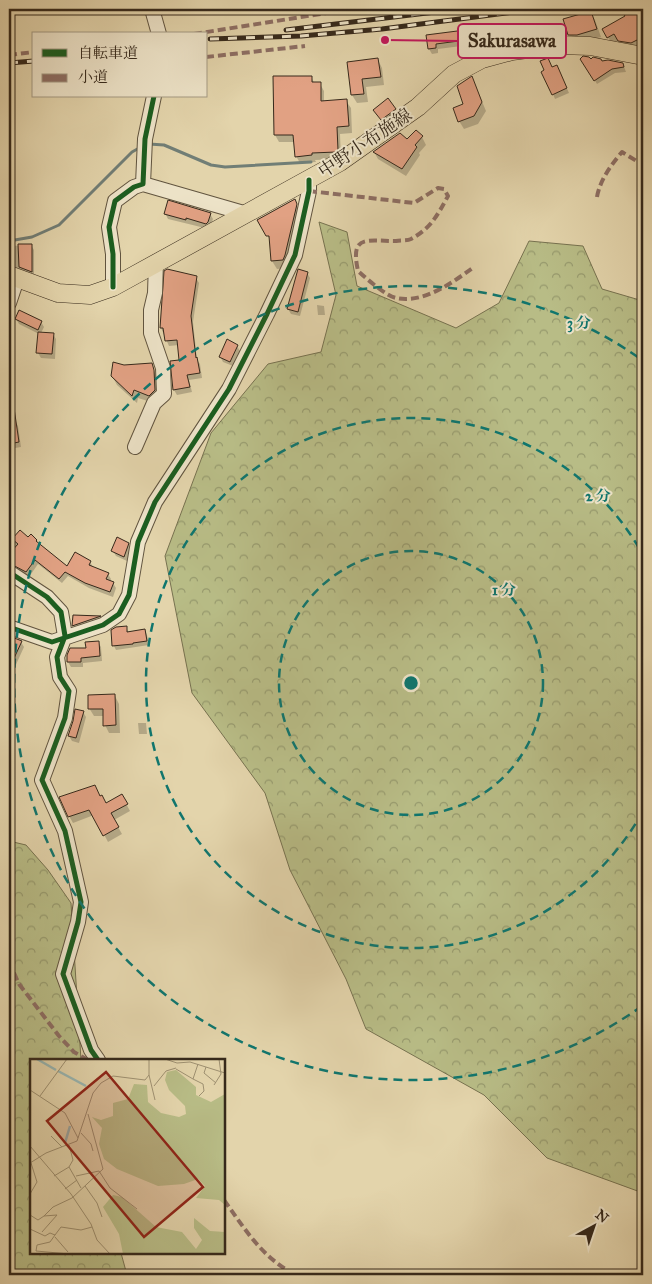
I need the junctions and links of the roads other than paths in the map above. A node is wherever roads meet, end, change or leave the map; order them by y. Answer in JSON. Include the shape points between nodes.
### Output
{"nodes":[{"id":1,"x":152,"y":9,"type":"edge"},
{"id":2,"x":158,"y":32,"type":"edge"},
{"id":3,"x":643,"y":56,"type":"edge"},
{"id":4,"x":154,"y":98,"type":"edge"},
{"id":5,"x":308,"y":180,"type":"junction"},
{"id":6,"x":143,"y":184,"type":"junction"},
{"id":7,"x":247,"y":214,"type":"junction"},
{"id":8,"x":156,"y":262,"type":"junction"},
{"id":9,"x":13,"y":277,"type":"edge"},
{"id":10,"x":112,"y":287,"type":"junction"},
{"id":11,"x":9,"y":302,"type":"edge"},
{"id":12,"x":135,"y":448,"type":"dead end"},
{"id":13,"x":9,"y":572,"type":"edge"},
{"id":14,"x":9,"y":626,"type":"edge"},
{"id":15,"x":65,"y":636,"type":"junction"},
{"id":16,"x":97,"y":1059,"type":"edge"}],
"edges":[{"from":1,"to":2,"type":"street"},
{"from":3,"to":5,"type":"main road","name":"中野小布施線","via":[[590,46],[559,45],[512,51],[482,59],[454,74],[418,107],[340,162]]},
{"from":4,"to":6,"type":"street","via":[[145,139]]},
{"from":5,"to":7,"type":"main road","name":"中野小布施線"},
{"from":5,"to":15,"type":"street","via":[[294,255],[229,390],[155,502],[138,542],[128,595],[119,614],[103,624]]},
{"from":6,"to":7,"type":"street"},
{"from":6,"to":10,"type":"street","via":[[115,201],[109,227],[113,254]]},
{"from":7,"to":8,"type":"main road","name":"中野小布施線"},
{"from":8,"to":10,"type":"main road","name":"中野小布施線"},
{"from":8,"to":12,"type":"street","via":[[151,333],[163,368],[164,394],[154,403]]},
{"from":9,"to":10,"type":"main road","name":"中野小布施線","via":[[58,293],[90,295]]},
{"from":9,"to":11,"type":"street"},
{"from":13,"to":15,"type":"street","via":[[47,598],[61,612]]},
{"from":14,"to":15,"type":"street","via":[[52,642]]},
{"from":15,"to":16,"type":"street","via":[[57,657],[60,677],[69,691],[67,709],[42,780],[65,831],[81,902],[64,974],[91,1050]]}]}
